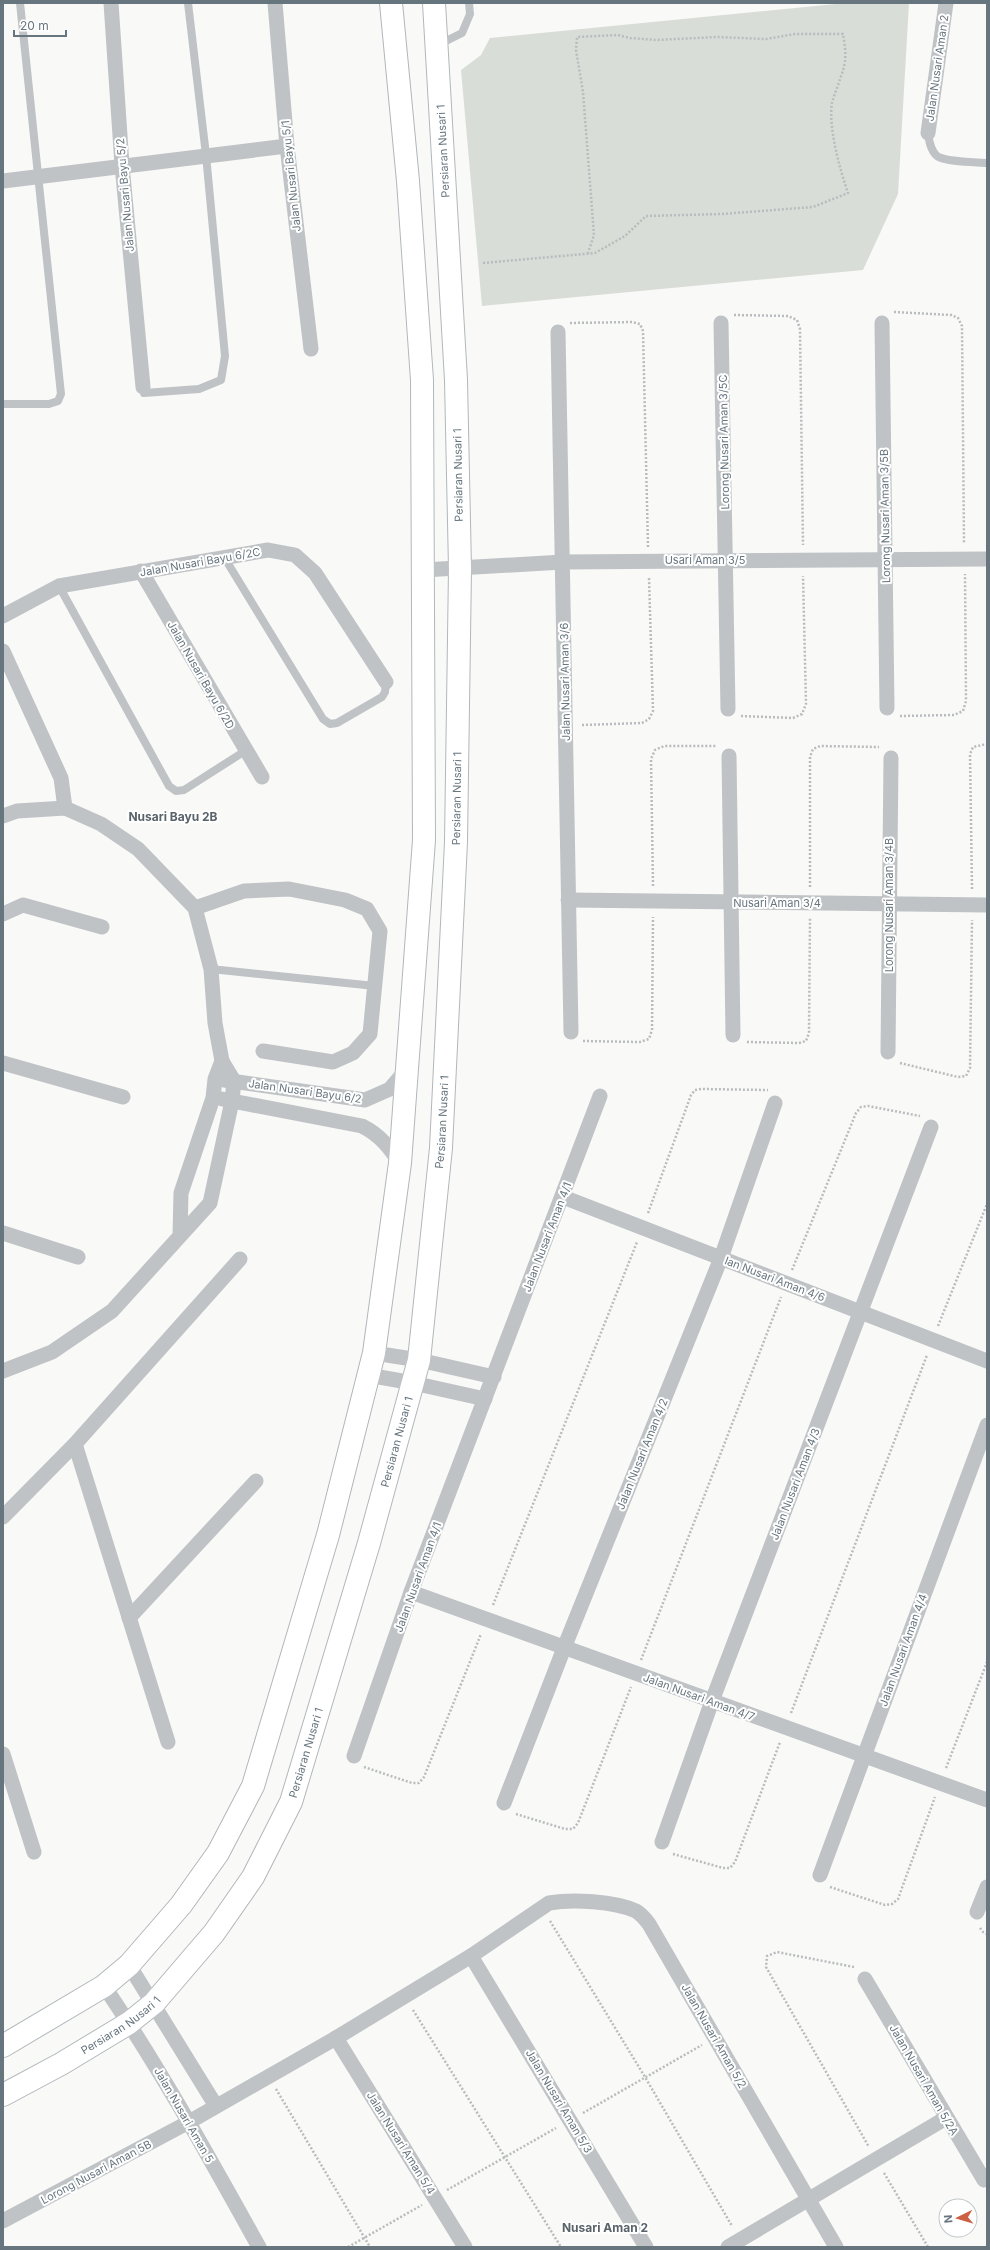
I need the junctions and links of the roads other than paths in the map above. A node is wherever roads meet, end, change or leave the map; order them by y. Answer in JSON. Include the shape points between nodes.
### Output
{"nodes":[{"id":1,"x":20,"y":3,"type":"edge"},
{"id":2,"x":111,"y":3,"type":"edge"},
{"id":3,"x":188,"y":3,"type":"edge"},
{"id":4,"x":275,"y":3,"type":"edge"},
{"id":5,"x":391,"y":3,"type":"edge"},
{"id":6,"x":434,"y":3,"type":"edge"},
{"id":7,"x":469,"y":3,"type":"edge"},
{"id":8,"x":946,"y":3,"type":"edge"},
{"id":9,"x":437,"y":45,"type":"junction"},
{"id":10,"x":928,"y":133,"type":"joint"},
{"id":11,"x":287,"y":146,"type":"junction"},
{"id":12,"x":206,"y":155,"type":"junction"},
{"id":13,"x":987,"y":163,"type":"edge"},
{"id":14,"x":122,"y":165,"type":"junction"},
{"id":15,"x":38,"y":176,"type":"junction"},
{"id":16,"x":3,"y":181,"type":"edge"},
{"id":17,"x":882,"y":323,"type":"road end"},
{"id":18,"x":721,"y":324,"type":"road end"},
{"id":19,"x":558,"y":332,"type":"road end"},
{"id":20,"x":311,"y":349,"type":"dead end"},
{"id":21,"x":143,"y":387,"type":"joint"},
{"id":22,"x":3,"y":404,"type":"edge"},
{"id":23,"x":224,"y":557,"type":"junction"},
{"id":24,"x":987,"y":559,"type":"edge"},
{"id":25,"x":726,"y":560,"type":"junction"},
{"id":26,"x":886,"y":560,"type":"junction"},
{"id":27,"x":563,"y":562,"type":"junction"},
{"id":28,"x":460,"y":569,"type":"junction"},
{"id":29,"x":423,"y":570,"type":"junction"},
{"id":30,"x":142,"y":571,"type":"junction"},
{"id":31,"x":59,"y":586,"type":"junction"},
{"id":32,"x":3,"y":616,"type":"edge"},
{"id":33,"x":3,"y":651,"type":"edge"},
{"id":34,"x":386,"y":682,"type":"joint"},
{"id":35,"x":887,"y":708,"type":"road end"},
{"id":36,"x":728,"y":710,"type":"road end"},
{"id":37,"x":245,"y":751,"type":"junction"},
{"id":38,"x":729,"y":756,"type":"road end"},
{"id":39,"x":891,"y":758,"type":"road end"},
{"id":40,"x":262,"y":777,"type":"dead end"},
{"id":41,"x":65,"y":808,"type":"junction"},
{"id":42,"x":3,"y":816,"type":"edge"},
{"id":43,"x":568,"y":900,"type":"junction"},
{"id":44,"x":732,"y":902,"type":"junction"},
{"id":45,"x":889,"y":903,"type":"junction"},
{"id":46,"x":987,"y":905,"type":"edge"},
{"id":47,"x":195,"y":908,"type":"junction"},
{"id":48,"x":3,"y":914,"type":"edge"},
{"id":49,"x":102,"y":927,"type":"dead end"},
{"id":50,"x":211,"y":969,"type":"junction"},
{"id":51,"x":375,"y":986,"type":"junction"},
{"id":52,"x":571,"y":1032,"type":"road end"},
{"id":53,"x":733,"y":1035,"type":"road end"},
{"id":54,"x":263,"y":1051,"type":"dead end"},
{"id":55,"x":888,"y":1052,"type":"road end"},
{"id":56,"x":222,"y":1060,"type":"junction"},
{"id":57,"x":3,"y":1063,"type":"edge"},
{"id":58,"x":408,"y":1068,"type":"junction"},
{"id":59,"x":215,"y":1079,"type":"junction"},
{"id":60,"x":234,"y":1081,"type":"junction"},
{"id":61,"x":123,"y":1096,"type":"dead end"},
{"id":62,"x":600,"y":1096,"type":"dead end"},
{"id":63,"x":213,"y":1098,"type":"junction"},
{"id":64,"x":232,"y":1101,"type":"junction"},
{"id":65,"x":775,"y":1103,"type":"road end"},
{"id":66,"x":931,"y":1127,"type":"road end"},
{"id":67,"x":400,"y":1163,"type":"junction"},
{"id":68,"x":563,"y":1197,"type":"junction"},
{"id":69,"x":3,"y":1233,"type":"edge"},
{"id":70,"x":180,"y":1236,"type":"junction"},
{"id":71,"x":78,"y":1257,"type":"dead end"},
{"id":72,"x":721,"y":1258,"type":"junction"},
{"id":73,"x":240,"y":1259,"type":"dead end"},
{"id":74,"x":860,"y":1312,"type":"junction"},
{"id":75,"x":374,"y":1352,"type":"junction"},
{"id":76,"x":419,"y":1360,"type":"junction"},
{"id":77,"x":987,"y":1361,"type":"edge"},
{"id":78,"x":3,"y":1371,"type":"edge"},
{"id":79,"x":368,"y":1375,"type":"junction"},
{"id":80,"x":494,"y":1377,"type":"junction"},
{"id":81,"x":413,"y":1382,"type":"junction"},
{"id":82,"x":485,"y":1399,"type":"junction"},
{"id":83,"x":987,"y":1425,"type":"edge"},
{"id":84,"x":74,"y":1444,"type":"junction"},
{"id":85,"x":256,"y":1481,"type":"dead end"},
{"id":86,"x":3,"y":1517,"type":"edge"},
{"id":87,"x":411,"y":1592,"type":"junction"},
{"id":88,"x":129,"y":1618,"type":"junction"},
{"id":89,"x":564,"y":1648,"type":"junction"},
{"id":90,"x":712,"y":1701,"type":"junction"},
{"id":91,"x":168,"y":1742,"type":"dead end"},
{"id":92,"x":3,"y":1754,"type":"edge"},
{"id":93,"x":354,"y":1756,"type":"road end"},
{"id":94,"x":864,"y":1756,"type":"junction"},
{"id":95,"x":987,"y":1800,"type":"edge"},
{"id":96,"x":504,"y":1803,"type":"road end"},
{"id":97,"x":662,"y":1842,"type":"road end"},
{"id":98,"x":34,"y":1852,"type":"dead end"},
{"id":99,"x":820,"y":1875,"type":"road end"},
{"id":100,"x":987,"y":1887,"type":"edge"},
{"id":101,"x":977,"y":1912,"type":"dead end"},
{"id":102,"x":471,"y":1956,"type":"junction"},
{"id":103,"x":129,"y":1965,"type":"junction"},
{"id":104,"x":865,"y":1979,"type":"road end"},
{"id":105,"x":104,"y":1986,"type":"junction"},
{"id":106,"x":154,"y":2003,"type":"junction"},
{"id":107,"x":129,"y":2023,"type":"junction"},
{"id":108,"x":336,"y":2038,"type":"junction"},
{"id":109,"x":3,"y":2046,"type":"edge"},
{"id":110,"x":3,"y":2095,"type":"edge"},
{"id":111,"x":216,"y":2106,"type":"junction"},
{"id":112,"x":946,"y":2118,"type":"junction"},
{"id":113,"x":189,"y":2122,"type":"junction"},
{"id":114,"x":984,"y":2180,"type":"dead end"},
{"id":115,"x":808,"y":2200,"type":"junction"},
{"id":116,"x":3,"y":2221,"type":"edge"},
{"id":117,"x":734,"y":2243,"type":"edge"},
{"id":118,"x":259,"y":2247,"type":"edge"},
{"id":119,"x":466,"y":2247,"type":"edge"},
{"id":120,"x":646,"y":2247,"type":"edge"},
{"id":121,"x":836,"y":2247,"type":"edge"}],
"edges":[{"from":1,"to":15,"type":"lane"},
{"from":2,"to":14,"type":"street","name":"Jalan Nusari Bayu 5/2"},
{"from":3,"to":12,"type":"lane"},
{"from":4,"to":11,"type":"street","name":"Jalan Nusari Bayu 5/1"},
{"from":5,"to":29,"type":"main road","via":[[408,181],[422,380]]},
{"from":6,"to":9,"type":"main road","name":"Persiaran Nusari 1"},
{"from":7,"to":9,"type":"lane","via":[[470,14],[462,33]]},
{"from":8,"to":10,"type":"street","name":"Jalan Nusari Aman 2"},
{"from":9,"to":28,"type":"main road","name":"Persiaran Nusari 1","via":[[456,380]]},
{"from":10,"to":13,"type":"lane","via":[[930,146],[937,156]]},
{"from":11,"to":12,"type":"street"},
{"from":11,"to":20,"type":"street","name":"Jalan Nusari Bayu 5/1"},
{"from":12,"to":14,"type":"street"},
{"from":12,"to":21,"type":"lane","via":[[225,356],[221,380],[199,389],[176,392],[144,393]]},
{"from":14,"to":15,"type":"street"},
{"from":14,"to":21,"type":"street","name":"Jalan Nusari Bayu 5/2"},
{"from":15,"to":16,"type":"street"},
{"from":15,"to":22,"type":"lane","via":[[61,394],[58,401],[49,404]]},
{"from":17,"to":26,"type":"street","name":"Lorong Nusari Aman 3/5B"},
{"from":18,"to":25,"type":"street","name":"Lorong Nusari Aman 3/5C"},
{"from":19,"to":27,"type":"street","name":"Jalan Nusari Aman 3/6"},
{"from":23,"to":30,"type":"street","name":"Jalan Nusari Bayu 6/2C"},
{"from":23,"to":34,"type":"street","name":"Jalan Nusari Bayu 6/2C","via":[[268,550],[295,554],[315,573]]},
{"from":23,"to":34,"type":"lane","via":[[323,719],[330,724],[337,723],[382,697]]},
{"from":24,"to":26,"type":"street","name":"Usari Aman 3/5"},
{"from":25,"to":26,"type":"street","name":"Usari Aman 3/5"},
{"from":25,"to":27,"type":"street","name":"Usari Aman 3/5"},
{"from":25,"to":36,"type":"street","name":"Lorong Nusari Aman 3/5C"},
{"from":26,"to":35,"type":"street","name":"Lorong Nusari Aman 3/5B"},
{"from":27,"to":28,"type":"street","name":"Usari Aman 3/5"},
{"from":27,"to":43,"type":"street","name":"Jalan Nusari Aman 3/6"},
{"from":28,"to":29,"type":"street","name":"Usari Aman 3/5"},
{"from":28,"to":76,"type":"main road","name":"Persiaran Nusari 1","via":[[456,842],[441,1148]]},
{"from":29,"to":58,"type":"main road","via":[[424,840]]},
{"from":30,"to":31,"type":"street","name":"Jalan Nusari Bayu 6/2C"},
{"from":30,"to":37,"type":"street","name":"Jalan Nusari Bayu 6/2D"},
{"from":31,"to":32,"type":"street","name":"Jalan Nusari Bayu 6/2C"},
{"from":31,"to":37,"type":"lane","via":[[169,786],[176,791],[184,790]]},
{"from":33,"to":41,"type":"street","via":[[61,778]]},
{"from":37,"to":40,"type":"street","name":"Jalan Nusari Bayu 6/2D"},
{"from":38,"to":44,"type":"street"},
{"from":39,"to":45,"type":"street","name":"Lorong Nusari Aman 3/4B"},
{"from":41,"to":42,"type":"street","via":[[17,811]]},
{"from":41,"to":47,"type":"street","via":[[101,824],[138,849]]},
{"from":43,"to":44,"type":"street","name":"Nusari Aman 3/4"},
{"from":43,"to":52,"type":"street","name":"Jalan Nusari Aman 3/6"},
{"from":44,"to":45,"type":"street","name":"Nusari Aman 3/4"},
{"from":44,"to":53,"type":"street"},
{"from":45,"to":46,"type":"street","name":"Nusari Aman 3/4"},
{"from":45,"to":55,"type":"street","name":"Lorong Nusari Aman 3/4B"},
{"from":47,"to":50,"type":"street"},
{"from":47,"to":51,"type":"street","via":[[244,891],[289,889],[345,900],[367,909],[380,930]]},
{"from":48,"to":49,"type":"street","via":[[23,905]]},
{"from":50,"to":51,"type":"lane"},
{"from":50,"to":56,"type":"street","via":[[215,1023]]},
{"from":51,"to":54,"type":"street","via":[[370,1034],[354,1053],[333,1062]]},
{"from":56,"to":59,"type":"street"},
{"from":56,"to":60,"type":"street"},
{"from":57,"to":61,"type":"street"},
{"from":58,"to":60,"type":"street","name":"Jalan Nusari Bayu 6/2","via":[[390,1089],[365,1100]]},
{"from":58,"to":67,"type":"main road"},
{"from":59,"to":60,"type":"street","name":"Jalan Nusari Bayu 6/2"},
{"from":59,"to":63,"type":"street"},
{"from":60,"to":64,"type":"street"},
{"from":62,"to":68,"type":"street","name":"Jalan Nusari Aman 4/1"},
{"from":63,"to":64,"type":"street","name":"Jalan Nusari Bayu 6/2"},
{"from":63,"to":70,"type":"street","via":[[181,1193]]},
{"from":64,"to":67,"type":"street","name":"Jalan Nusari Bayu 6/2","via":[[362,1126],[387,1143]]},
{"from":64,"to":70,"type":"street","via":[[210,1203]]},
{"from":65,"to":72,"type":"street","name":"Jalan Nusari Aman 4/2"},
{"from":66,"to":74,"type":"street","name":"Jalan Nusari Aman 4/3"},
{"from":67,"to":75,"type":"main road"},
{"from":68,"to":72,"type":"street","name":"lan Nusari Aman 4/6"},
{"from":68,"to":80,"type":"street","name":"Jalan Nusari Aman 4/1"},
{"from":69,"to":71,"type":"street"},
{"from":70,"to":78,"type":"street","via":[[112,1311],[52,1352]]},
{"from":72,"to":74,"type":"street","name":"lan Nusari Aman 4/6"},
{"from":72,"to":89,"type":"street","name":"Jalan Nusari Aman 4/2"},
{"from":73,"to":84,"type":"street"},
{"from":74,"to":77,"type":"street","name":"lan Nusari Aman 4/6"},
{"from":74,"to":90,"type":"street","name":"Jalan Nusari Aman 4/3"},
{"from":75,"to":76,"type":"street"},
{"from":75,"to":79,"type":"main road"},
{"from":76,"to":80,"type":"street"},
{"from":76,"to":81,"type":"main road","name":"Persiaran Nusari 1"},
{"from":79,"to":81,"type":"street"},
{"from":79,"to":103,"type":"main road","via":[[328,1535],[253,1786],[218,1853],[181,1905]]},
{"from":80,"to":82,"type":"street","name":"Jalan Nusari Aman 4/1"},
{"from":81,"to":82,"type":"street"},
{"from":81,"to":106,"type":"main road","name":"Persiaran Nusari 1","via":[[369,1543],[291,1802],[253,1877],[214,1933]]},
{"from":82,"to":87,"type":"street","name":"Jalan Nusari Aman 4/1"},
{"from":83,"to":94,"type":"street","name":"Jalan Nusari Aman 4/4"},
{"from":84,"to":86,"type":"street"},
{"from":84,"to":88,"type":"street"},
{"from":85,"to":88,"type":"street"},
{"from":87,"to":89,"type":"street","name":"Jalan Nusari Aman 4/7"},
{"from":87,"to":93,"type":"street","name":"Jalan Nusari Aman 4/1"},
{"from":88,"to":91,"type":"street"},
{"from":89,"to":90,"type":"street","name":"Jalan Nusari Aman 4/7"},
{"from":89,"to":96,"type":"street","name":"Jalan Nusari Aman 4/2"},
{"from":90,"to":94,"type":"street","name":"Jalan Nusari Aman 4/7"},
{"from":90,"to":97,"type":"street","name":"Jalan Nusari Aman 4/3"},
{"from":92,"to":98,"type":"street"},
{"from":94,"to":95,"type":"street","name":"Jalan Nusari Aman 4/7"},
{"from":94,"to":99,"type":"street","name":"Jalan Nusari Aman 4/4"},
{"from":100,"to":101,"type":"street"},
{"from":102,"to":108,"type":"street","name":"Jalan Nusari Aman 5/2"},
{"from":102,"to":115,"type":"street","name":"Jalan Nusari Aman 5/2","via":[[549,1903],[564,1901],[619,1906],[637,1912],[650,1924]]},
{"from":102,"to":120,"type":"street","name":"Jalan Nusari Aman 5/3"},
{"from":103,"to":105,"type":"main road"},
{"from":103,"to":106,"type":"street"},
{"from":104,"to":112,"type":"street","name":"Jalan Nusari Aman 5/2A"},
{"from":105,"to":107,"type":"street","name":"Jalan Nusari Aman 5"},
{"from":105,"to":109,"type":"main road"},
{"from":106,"to":107,"type":"main road","name":"Persiaran Nusari 1"},
{"from":106,"to":111,"type":"street"},
{"from":107,"to":110,"type":"main road","name":"Persiaran Nusari 1"},
{"from":107,"to":113,"type":"street","name":"Jalan Nusari Aman 5"},
{"from":108,"to":111,"type":"street","name":"Lorong Nusari Aman 5B"},
{"from":108,"to":119,"type":"street","name":"Jalan Nusari Aman 5/4"},
{"from":111,"to":113,"type":"street","name":"Lorong Nusari Aman 5B"},
{"from":112,"to":114,"type":"street","name":"Jalan Nusari Aman 5/2A"},
{"from":112,"to":115,"type":"street"},
{"from":113,"to":116,"type":"street","name":"Lorong Nusari Aman 5B"},
{"from":113,"to":118,"type":"street","name":"Jalan Nusari Aman 5"},
{"from":115,"to":117,"type":"street"},
{"from":115,"to":121,"type":"street","name":"Jalan Nusari Aman 5/2"}]}
